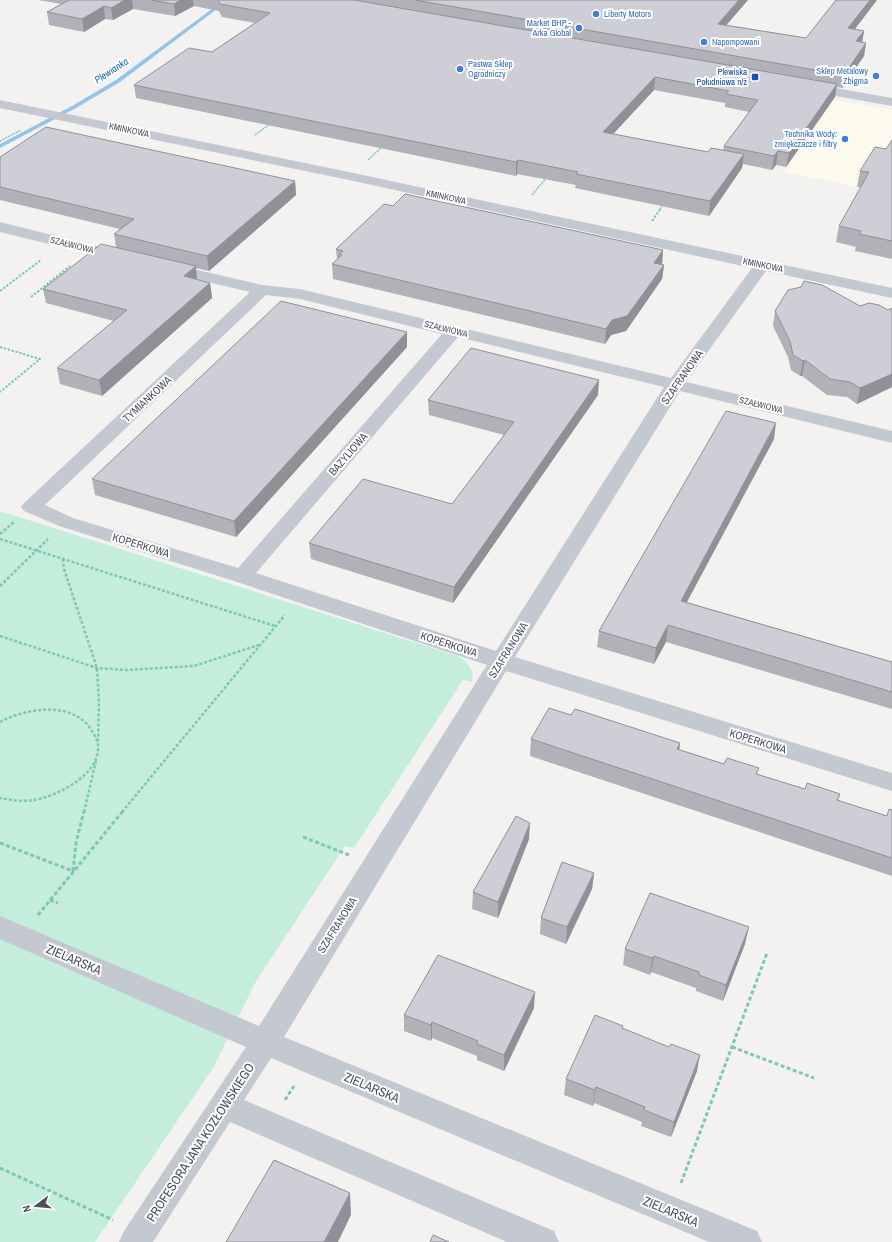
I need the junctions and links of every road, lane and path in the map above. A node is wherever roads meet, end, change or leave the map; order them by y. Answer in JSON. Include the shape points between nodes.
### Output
{"nodes":[{"id":1,"x":793,"y":84,"type":"edge"},
{"id":2,"x":892,"y":102,"type":"edge"},
{"id":3,"x":0,"y":104,"type":"edge"},
{"id":4,"x":275,"y":120,"type":"edge"},
{"id":5,"x":385,"y":144,"type":"edge"},
{"id":6,"x":234,"y":152,"type":"junction"},
{"id":7,"x":350,"y":176,"type":"junction"},
{"id":8,"x":548,"y":177,"type":"edge"},
{"id":9,"x":666,"y":202,"type":"edge"},
{"id":10,"x":518,"y":212,"type":"junction"},
{"id":11,"x":0,"y":227,"type":"edge"},
{"id":12,"x":638,"y":239,"type":"junction"},
{"id":13,"x":63,"y":243,"type":"junction"},
{"id":14,"x":91,"y":249,"type":"junction"},
{"id":15,"x":762,"y":265,"type":"junction"},
{"id":16,"x":262,"y":290,"type":"junction"},
{"id":17,"x":0,"y":291,"type":"edge"},
{"id":18,"x":892,"y":293,"type":"edge"},
{"id":19,"x":31,"y":297,"type":"dead end"},
{"id":20,"x":454,"y":331,"type":"junction"},
{"id":21,"x":0,"y":347,"type":"edge"},
{"id":22,"x":675,"y":385,"type":"junction"},
{"id":23,"x":0,"y":392,"type":"edge"},
{"id":24,"x":892,"y":437,"type":"edge"},
{"id":25,"x":31,"y":507,"type":"joint"},
{"id":26,"x":66,"y":522,"type":"junction"},
{"id":27,"x":0,"y":539,"type":"edge"},
{"id":28,"x":36,"y":551,"type":"junction"},
{"id":29,"x":63,"y":559,"type":"junction"},
{"id":30,"x":242,"y":576,"type":"junction"},
{"id":31,"x":0,"y":586,"type":"edge"},
{"id":32,"x":301,"y":596,"type":"junction"},
{"id":33,"x":275,"y":626,"type":"junction"},
{"id":34,"x":0,"y":636,"type":"edge"},
{"id":35,"x":260,"y":645,"type":"junction"},
{"id":36,"x":501,"y":661,"type":"junction"},
{"id":37,"x":97,"y":668,"type":"junction"},
{"id":38,"x":0,"y":722,"type":"edge"},
{"id":39,"x":98,"y":747,"type":"junction"},
{"id":40,"x":96,"y":757,"type":"junction"},
{"id":41,"x":892,"y":782,"type":"edge"},
{"id":42,"x":0,"y":798,"type":"edge"},
{"id":43,"x":303,"y":837,"type":"dead end"},
{"id":44,"x":0,"y":843,"type":"edge"},
{"id":45,"x":375,"y":864,"type":"junction"},
{"id":46,"x":73,"y":871,"type":"junction"},
{"id":47,"x":50,"y":900,"type":"junction"},
{"id":48,"x":58,"y":903,"type":"dead end"},
{"id":49,"x":11,"y":932,"type":"edge"},
{"id":50,"x":767,"y":953,"type":"dead end"},
{"id":51,"x":265,"y":1042,"type":"junction"},
{"id":52,"x":732,"y":1047,"type":"junction"},
{"id":53,"x":309,"y":1060,"type":"junction"},
{"id":54,"x":814,"y":1078,"type":"dead end"},
{"id":55,"x":224,"y":1105,"type":"junction"},
{"id":56,"x":270,"y":1124,"type":"junction"},
{"id":57,"x":0,"y":1168,"type":"edge"},
{"id":58,"x":671,"y":1211,"type":"junction"},
{"id":59,"x":138,"y":1237,"type":"edge"},
{"id":60,"x":543,"y":1242,"type":"edge"},
{"id":61,"x":746,"y":1242,"type":"edge"}],
"edges":[{"from":1,"to":2,"type":"street"},
{"from":3,"to":6,"type":"street","name":"KMINKOWA"},
{"from":4,"to":6,"type":"path"},
{"from":5,"to":7,"type":"path"},
{"from":6,"to":7,"type":"street","name":"KMINKOWA"},
{"from":7,"to":10,"type":"street","name":"KMINKOWA"},
{"from":8,"to":10,"type":"path"},
{"from":9,"to":12,"type":"path"},
{"from":10,"to":12,"type":"street","name":"KMINKOWA"},
{"from":11,"to":13,"type":"street","name":"SZAŁWIOWA"},
{"from":12,"to":15,"type":"street","name":"KMINKOWA"},
{"from":13,"to":14,"type":"street","name":"SZAŁWIOWA"},
{"from":13,"to":17,"type":"path"},
{"from":14,"to":16,"type":"street","name":"SZAŁWIOWA"},
{"from":14,"to":19,"type":"path"},
{"from":15,"to":18,"type":"street","name":"KMINKOWA"},
{"from":15,"to":22,"type":"street","name":"SZAFRANOWA"},
{"from":16,"to":20,"type":"street","name":"SZAŁWIOWA","via":[[300,294]]},
{"from":16,"to":25,"type":"street","name":"TYMIANKOWA"},
{"from":20,"to":22,"type":"street","name":"SZAŁWIOWA"},
{"from":20,"to":30,"type":"street","name":"BAZYLIOWA"},
{"from":21,"to":23,"type":"path","via":[[40,359]]},
{"from":22,"to":24,"type":"street","name":"SZAŁWIOWA"},
{"from":22,"to":36,"type":"street","name":"SZAFRANOWA"},
{"from":25,"to":26,"type":"street","name":"KOPERKOWA"},
{"from":26,"to":28,"type":"path"},
{"from":26,"to":30,"type":"street","name":"KOPERKOWA"},
{"from":27,"to":28,"type":"path"},
{"from":28,"to":29,"type":"path"},
{"from":28,"to":31,"type":"path"},
{"from":29,"to":33,"type":"path"},
{"from":29,"to":37,"type":"path","via":[[64,570]]},
{"from":30,"to":32,"type":"street","name":"KOPERKOWA"},
{"from":32,"to":33,"type":"path"},
{"from":32,"to":36,"type":"street","name":"KOPERKOWA"},
{"from":33,"to":35,"type":"path"},
{"from":34,"to":37,"type":"path"},
{"from":35,"to":37,"type":"path","via":[[194,666],[127,670]]},
{"from":35,"to":46,"type":"path"},
{"from":36,"to":41,"type":"street","name":"KOPERKOWA"},
{"from":36,"to":45,"type":"street","name":"SZAFRANOWA"},
{"from":37,"to":39,"type":"path"},
{"from":38,"to":39,"type":"path","via":[[28,711],[49,709],[69,712],[84,720],[95,732]]},
{"from":39,"to":40,"type":"path"},
{"from":40,"to":42,"type":"path","via":[[78,781],[60,793],[38,800],[15,801]]},
{"from":40,"to":46,"type":"path"},
{"from":43,"to":45,"type":"path"},
{"from":44,"to":46,"type":"path"},
{"from":45,"to":51,"type":"street","name":"SZAFRANOWA"},
{"from":46,"to":47,"type":"path"},
{"from":47,"to":48,"type":"path"},
{"from":47,"to":49,"type":"path"},
{"from":49,"to":51,"type":"street","name":"ZIELARSKA"},
{"from":50,"to":52,"type":"path"},
{"from":51,"to":53,"type":"street","name":"ZIELARSKA"},
{"from":51,"to":55,"type":"street","name":"PROFESORA JANA KOZŁOWSKIEGO"},
{"from":52,"to":54,"type":"path"},
{"from":52,"to":58,"type":"path"},
{"from":53,"to":56,"type":"path"},
{"from":53,"to":58,"type":"street","name":"ZIELARSKA"},
{"from":55,"to":56,"type":"street"},
{"from":55,"to":59,"type":"street","name":"PROFESORA JANA KOZŁOWSKIEGO"},
{"from":56,"to":60,"type":"street"},
{"from":57,"to":59,"type":"path"},
{"from":58,"to":61,"type":"street","name":"ZIELARSKA"}]}
